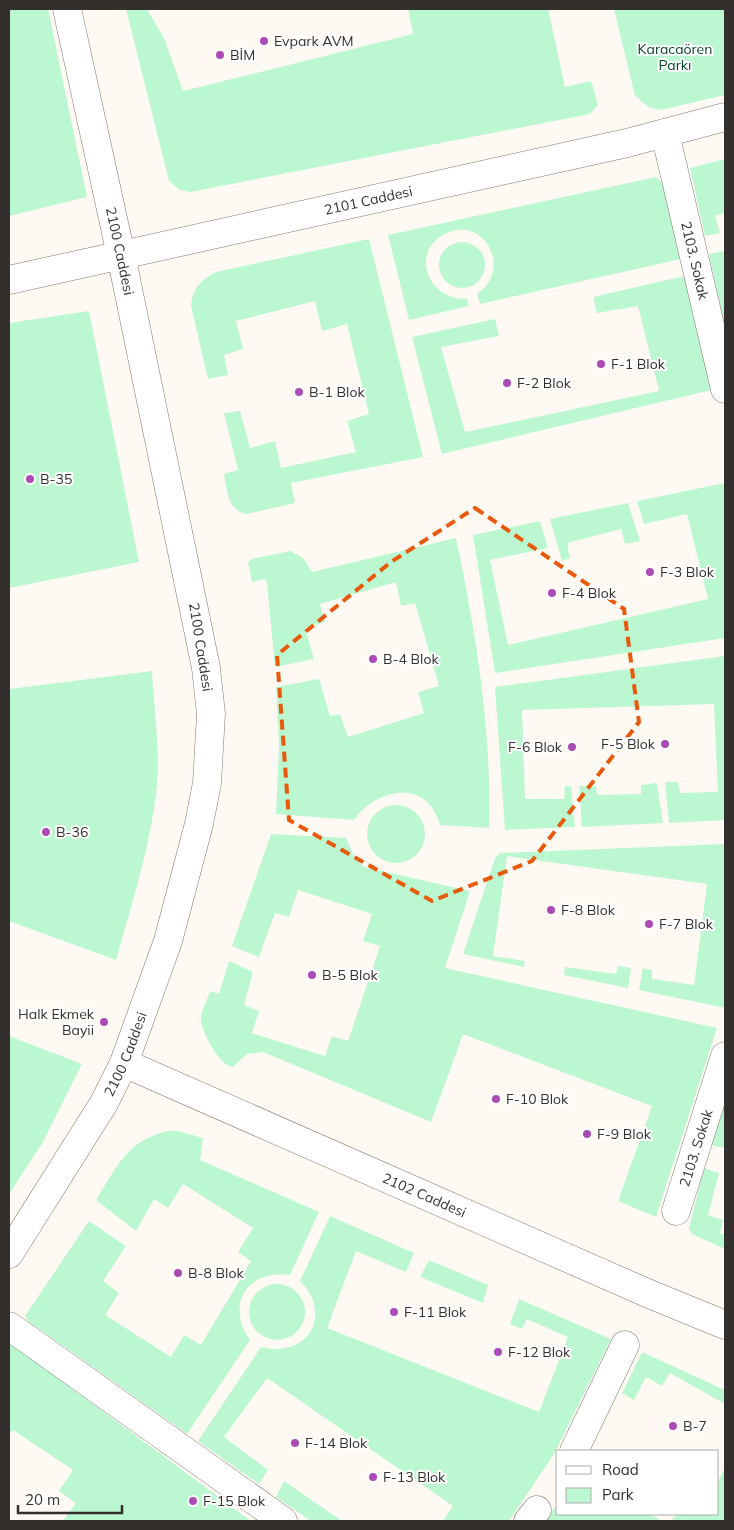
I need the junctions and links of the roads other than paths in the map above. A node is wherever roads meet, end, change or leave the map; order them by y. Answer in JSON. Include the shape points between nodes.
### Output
{"nodes":[{"id":1,"x":67,"y":9,"type":"edge"},
{"id":2,"x":725,"y":117,"type":"edge"},
{"id":3,"x":665,"y":133,"type":"junction"},
{"id":4,"x":121,"y":255,"type":"junction"},
{"id":5,"x":9,"y":280,"type":"edge"},
{"id":6,"x":725,"y":389,"type":"edge"},
{"id":7,"x":725,"y":1056,"type":"edge"},
{"id":8,"x":124,"y":1063,"type":"junction"},
{"id":9,"x":676,"y":1212,"type":"dead end"},
{"id":10,"x":9,"y":1254,"type":"edge"},
{"id":11,"x":725,"y":1324,"type":"edge"},
{"id":12,"x":9,"y":1326,"type":"edge"},
{"id":13,"x":625,"y":1345,"type":"dead end"},
{"id":14,"x":574,"y":1450,"type":"edge"},
{"id":15,"x":283,"y":1521,"type":"edge"}],
"edges":[{"from":1,"to":4,"type":"street","name":"2100 Caddesi"},
{"from":2,"to":3,"type":"street","name":"2101 Caddesi"},
{"from":3,"to":4,"type":"street","name":"2101 Caddesi"},
{"from":3,"to":6,"type":"street","name":"2103. Sokak"},
{"from":4,"to":5,"type":"street","name":"2101 Caddesi"},
{"from":4,"to":8,"type":"street","name":"2100 Caddesi","via":[[200,633],[211,714],[207,784],[199,824],[168,941]]},
{"from":7,"to":9,"type":"street","name":"2103. Sokak"},
{"from":8,"to":10,"type":"street","name":"2100 Caddesi","via":[[99,1111]]},
{"from":8,"to":11,"type":"street","name":"2102 Caddesi","via":[[647,1293]]},
{"from":12,"to":15,"type":"street"},
{"from":13,"to":14,"type":"street"}]}
